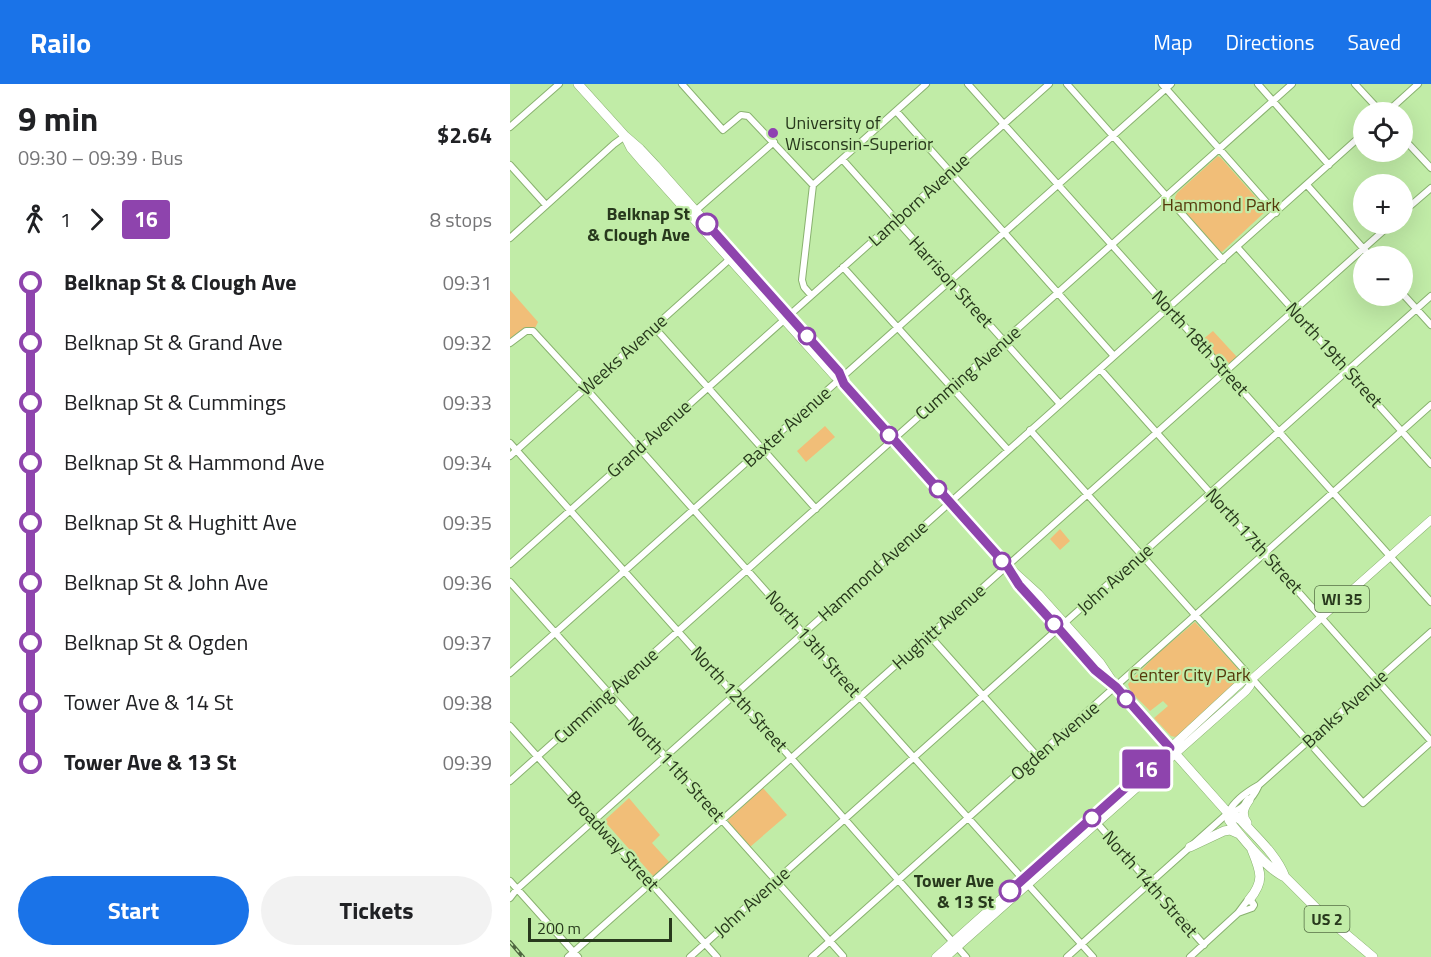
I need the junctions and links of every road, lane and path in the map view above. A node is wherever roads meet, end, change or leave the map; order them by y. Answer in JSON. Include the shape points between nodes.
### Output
{"nodes":[{"id":1,"x":559,"y":84,"type":"edge"},
{"id":2,"x":579,"y":84,"type":"edge"},
{"id":3,"x":682,"y":84,"type":"edge"},
{"id":4,"x":926,"y":84,"type":"edge"},
{"id":5,"x":969,"y":84,"type":"edge"},
{"id":6,"x":1049,"y":84,"type":"edge"},
{"id":7,"x":1066,"y":84,"type":"edge"},
{"id":8,"x":1258,"y":84,"type":"edge"},
{"id":9,"x":1292,"y":84,"type":"edge"},
{"id":10,"x":1355,"y":84,"type":"edge"},
{"id":11,"x":1418,"y":84,"type":"edge"},
{"id":12,"x":1166,"y":86,"type":"edge"},
{"id":13,"x":1273,"y":101,"type":"junction"},
{"id":14,"x":1372,"y":102,"type":"edge"},
{"id":15,"x":1398,"y":102,"type":"edge"},
{"id":16,"x":896,"y":111,"type":"junction"},
{"id":17,"x":1004,"y":124,"type":"junction"},
{"id":18,"x":510,"y":127,"type":"edge"},
{"id":19,"x":1113,"y":135,"type":"junction"},
{"id":20,"x":625,"y":136,"type":"junction"},
{"id":21,"x":774,"y":142,"type":"junction"},
{"id":22,"x":1353,"y":143,"type":"edge"},
{"id":23,"x":1220,"y":149,"type":"junction"},
{"id":24,"x":1413,"y":149,"type":"edge"},
{"id":25,"x":842,"y":159,"type":"junction"},
{"id":26,"x":510,"y":165,"type":"edge"},
{"id":27,"x":1329,"y":165,"type":"junction"},
{"id":28,"x":1431,"y":168,"type":"edge"},
{"id":29,"x":950,"y":172,"type":"junction"},
{"id":30,"x":1058,"y":184,"type":"junction"},
{"id":31,"x":813,"y":185,"type":"junction"},
{"id":32,"x":1306,"y":185,"type":"junction"},
{"id":33,"x":1431,"y":188,"type":"edge"},
{"id":34,"x":1167,"y":196,"type":"junction"},
{"id":35,"x":1413,"y":204,"type":"edge"},
{"id":36,"x":546,"y":205,"type":"junction"},
{"id":37,"x":693,"y":213,"type":"junction"},
{"id":38,"x":1276,"y":213,"type":"junction"},
{"id":39,"x":896,"y":220,"type":"junction"},
{"id":40,"x":1004,"y":233,"type":"junction"},
{"id":41,"x":1379,"y":234,"type":"edge"},
{"id":42,"x":510,"y":238,"type":"edge"},
{"id":43,"x":1113,"y":245,"type":"junction"},
{"id":44,"x":1361,"y":246,"type":"edge"},
{"id":45,"x":1365,"y":246,"type":"edge"},
{"id":46,"x":1237,"y":247,"type":"junction"},
{"id":47,"x":733,"y":257,"type":"junction"},
{"id":48,"x":1353,"y":257,"type":"edge"},
{"id":49,"x":1223,"y":260,"type":"junction"},
{"id":50,"x":843,"y":267,"type":"junction"},
{"id":51,"x":951,"y":281,"type":"junction"},
{"id":52,"x":1058,"y":294,"type":"junction"},
{"id":53,"x":811,"y":295,"type":"junction"},
{"id":54,"x":1431,"y":296,"type":"edge"},
{"id":55,"x":1413,"y":305,"type":"edge"},
{"id":56,"x":1169,"y":308,"type":"junction"},
{"id":57,"x":1417,"y":309,"type":"junction"},
{"id":58,"x":1293,"y":310,"type":"junction"},
{"id":59,"x":786,"y":317,"type":"junction"},
{"id":60,"x":1431,"y":325,"type":"edge"},
{"id":61,"x":654,"y":327,"type":"junction"},
{"id":62,"x":898,"y":328,"type":"junction"},
{"id":63,"x":1005,"y":341,"type":"junction"},
{"id":64,"x":510,"y":343,"type":"edge"},
{"id":65,"x":1114,"y":356,"type":"junction"},
{"id":66,"x":1100,"y":369,"type":"junction"},
{"id":67,"x":1348,"y":370,"type":"junction"},
{"id":68,"x":1225,"y":371,"type":"junction"},
{"id":69,"x":842,"y":381,"type":"junction"},
{"id":70,"x":707,"y":387,"type":"junction"},
{"id":71,"x":586,"y":388,"type":"junction"},
{"id":72,"x":952,"y":388,"type":"junction"},
{"id":73,"x":1060,"y":404,"type":"junction"},
{"id":74,"x":1431,"y":405,"type":"edge"},
{"id":75,"x":1030,"y":430,"type":"junction"},
{"id":76,"x":1402,"y":431,"type":"junction"},
{"id":77,"x":1156,"y":432,"type":"junction"},
{"id":78,"x":1279,"y":432,"type":"junction"},
{"id":79,"x":893,"y":439,"type":"junction"},
{"id":80,"x":510,"y":443,"type":"edge"},
{"id":81,"x":639,"y":448,"type":"junction"},
{"id":82,"x":762,"y":449,"type":"junction"},
{"id":83,"x":516,"y":450,"type":"junction"},
{"id":84,"x":1008,"y":450,"type":"junction"},
{"id":85,"x":510,"y":456,"type":"edge"},
{"id":86,"x":1431,"y":464,"type":"edge"},
{"id":87,"x":1333,"y":492,"type":"junction"},
{"id":88,"x":1211,"y":493,"type":"junction"},
{"id":89,"x":1087,"y":494,"type":"junction"},
{"id":90,"x":950,"y":502,"type":"junction"},
{"id":91,"x":816,"y":509,"type":"junction"},
{"id":92,"x":570,"y":510,"type":"junction"},
{"id":93,"x":694,"y":510,"type":"junction"},
{"id":94,"x":1431,"y":520,"type":"edge"},
{"id":95,"x":1265,"y":554,"type":"junction"},
{"id":96,"x":1141,"y":555,"type":"junction"},
{"id":97,"x":1390,"y":556,"type":"junction"},
{"id":98,"x":510,"y":564,"type":"edge"},
{"id":99,"x":1007,"y":566,"type":"junction"},
{"id":100,"x":748,"y":570,"type":"junction"},
{"id":101,"x":624,"y":572,"type":"junction"},
{"id":102,"x":510,"y":582,"type":"edge"},
{"id":103,"x":1431,"y":602,"type":"edge"},
{"id":104,"x":1196,"y":616,"type":"junction"},
{"id":105,"x":1322,"y":618,"type":"junction"},
{"id":106,"x":1062,"y":627,"type":"junction"},
{"id":107,"x":678,"y":632,"type":"junction"},
{"id":108,"x":1431,"y":632,"type":"edge"},
{"id":109,"x":555,"y":633,"type":"junction"},
{"id":110,"x":804,"y":633,"type":"junction"},
{"id":111,"x":929,"y":636,"type":"junction"},
{"id":112,"x":510,"y":673,"type":"edge"},
{"id":113,"x":1252,"y":679,"type":"junction"},
{"id":114,"x":1377,"y":680,"type":"junction"},
{"id":115,"x":1116,"y":687,"type":"junction"},
{"id":116,"x":610,"y":693,"type":"junction"},
{"id":117,"x":734,"y":695,"type":"junction"},
{"id":118,"x":982,"y":696,"type":"junction"},
{"id":119,"x":860,"y":697,"type":"junction"},
{"id":120,"x":510,"y":726,"type":"edge"},
{"id":121,"x":1431,"y":741,"type":"edge"},
{"id":122,"x":1308,"y":742,"type":"junction"},
{"id":123,"x":1172,"y":750,"type":"junction"},
{"id":124,"x":665,"y":756,"type":"junction"},
{"id":125,"x":1037,"y":756,"type":"junction"},
{"id":126,"x":538,"y":757,"type":"junction"},
{"id":127,"x":791,"y":758,"type":"junction"},
{"id":128,"x":914,"y":758,"type":"junction"},
{"id":129,"x":510,"y":781,"type":"edge"},
{"id":130,"x":1259,"y":785,"type":"junction"},
{"id":131,"x":1113,"y":799,"type":"junction"},
{"id":132,"x":1249,"y":800,"type":"junction"},
{"id":133,"x":1228,"y":813,"type":"junction"},
{"id":134,"x":969,"y":818,"type":"junction"},
{"id":135,"x":845,"y":819,"type":"junction"},
{"id":136,"x":594,"y":820,"type":"junction"},
{"id":137,"x":722,"y":820,"type":"junction"},
{"id":138,"x":1097,"y":823,"type":"junction"},
{"id":139,"x":1240,"y":834,"type":"junction"},
{"id":140,"x":1250,"y":846,"type":"junction"},
{"id":141,"x":1190,"y":847,"type":"junction"},
{"id":142,"x":1270,"y":854,"type":"junction"},
{"id":143,"x":1285,"y":877,"type":"junction"},
{"id":144,"x":899,"y":880,"type":"junction"},
{"id":145,"x":510,"y":881,"type":"edge"},
{"id":146,"x":776,"y":881,"type":"junction"},
{"id":147,"x":1026,"y":881,"type":"junction"},
{"id":148,"x":651,"y":883,"type":"junction"},
{"id":149,"x":1150,"y":883,"type":"junction"},
{"id":150,"x":513,"y":890,"type":"edge"},
{"id":151,"x":510,"y":898,"type":"edge"},
{"id":152,"x":1249,"y":900,"type":"joint"},
{"id":153,"x":830,"y":941,"type":"junction"},
{"id":154,"x":705,"y":944,"type":"junction"},
{"id":155,"x":955,"y":944,"type":"junction"},
{"id":156,"x":1082,"y":944,"type":"junction"},
{"id":157,"x":1204,"y":945,"type":"junction"},
{"id":158,"x":573,"y":955,"type":"edge"},
{"id":159,"x":843,"y":956,"type":"edge"},
{"id":160,"x":690,"y":957,"type":"edge"},
{"id":161,"x":717,"y":957,"type":"edge"},
{"id":162,"x":812,"y":957,"type":"edge"},
{"id":163,"x":936,"y":957,"type":"edge"},
{"id":164,"x":946,"y":957,"type":"edge"},
{"id":165,"x":966,"y":957,"type":"edge"},
{"id":166,"x":1067,"y":957,"type":"edge"},
{"id":167,"x":1093,"y":957,"type":"edge"},
{"id":168,"x":1190,"y":957,"type":"edge"},
{"id":169,"x":1373,"y":957,"type":"edge"}],
"edges":[{"from":1,"to":18,"type":"street"},
{"from":2,"to":20,"type":"highway","number":"US 2"},
{"from":3,"to":21,"type":"street","via":[[723,130],[741,115],[749,116]]},
{"from":4,"to":16,"type":"street"},
{"from":5,"to":17,"type":"street","name":"North 18th Street"},
{"from":6,"to":17,"type":"street","name":"Lamborn Avenue"},
{"from":7,"to":19,"type":"street"},
{"from":8,"to":13,"type":"street"},
{"from":9,"to":13,"type":"street","name":"Cumming Avenue"},
{"from":10,"to":14,"type":"street"},
{"from":11,"to":15,"type":"street"},
{"from":12,"to":19,"type":"street","name":"Baxter Avenue"},
{"from":12,"to":23,"type":"street"},
{"from":13,"to":23,"type":"street","name":"Cumming Avenue"},
{"from":13,"to":27,"type":"street"},
{"from":16,"to":25,"type":"street"},
{"from":16,"to":29,"type":"street"},
{"from":17,"to":29,"type":"street","name":"Lamborn Avenue"},
{"from":17,"to":30,"type":"street","name":"North 18th Street"},
{"from":19,"to":30,"type":"street","name":"Baxter Avenue"},
{"from":19,"to":34,"type":"street"},
{"from":20,"to":36,"type":"street"},
{"from":20,"to":37,"type":"highway","number":"US 2","via":[[652,161]]},
{"from":21,"to":31,"type":"street"},
{"from":21,"to":37,"type":"street"},
{"from":22,"to":27,"type":"street","name":"Hammond Avenue"},
{"from":23,"to":34,"type":"street","name":"Cumming Avenue"},
{"from":23,"to":38,"type":"street"},
{"from":24,"to":28,"type":"street"},
{"from":25,"to":31,"type":"street"},
{"from":25,"to":39,"type":"street","name":"Harrison Street"},
{"from":26,"to":36,"type":"street"},
{"from":27,"to":32,"type":"street","name":"Hammond Avenue"},
{"from":29,"to":39,"type":"street","name":"Lamborn Avenue"},
{"from":29,"to":40,"type":"street"},
{"from":30,"to":40,"type":"street","name":"Baxter Avenue"},
{"from":30,"to":43,"type":"street","name":"North 18th Street"},
{"from":31,"to":53,"type":"street","via":[[802,280]]},
{"from":32,"to":38,"type":"street","name":"Hammond Avenue"},
{"from":32,"to":44,"type":"street"},
{"from":33,"to":35,"type":"street"},
{"from":34,"to":43,"type":"street","name":"Cumming Avenue"},
{"from":34,"to":49,"type":"street"},
{"from":36,"to":42,"type":"street"},
{"from":37,"to":47,"type":"highway","number":"US 2"},
{"from":38,"to":46,"type":"street","name":"Hammond Avenue"},
{"from":39,"to":50,"type":"street","name":"Lamborn Avenue"},
{"from":39,"to":51,"type":"street","name":"Harrison Street"},
{"from":40,"to":51,"type":"street","name":"Baxter Avenue"},
{"from":40,"to":52,"type":"street"},
{"from":41,"to":45,"type":"street","name":"Hughitt Avenue"},
{"from":43,"to":52,"type":"street","name":"Cumming Avenue"},
{"from":43,"to":56,"type":"street","name":"North 18th Street"},
{"from":46,"to":49,"type":"street","name":"Hammond Avenue"},
{"from":46,"to":58,"type":"street","name":"North 19th Street"},
{"from":47,"to":59,"type":"highway","number":"US 2"},
{"from":47,"to":61,"type":"street","name":"Weeks Avenue"},
{"from":48,"to":58,"type":"street","name":"Hughitt Avenue"},
{"from":49,"to":56,"type":"street","name":"Hammond Avenue"},
{"from":50,"to":53,"type":"street","name":"Lamborn Avenue"},
{"from":50,"to":62,"type":"street"},
{"from":51,"to":62,"type":"street","name":"Baxter Avenue"},
{"from":51,"to":63,"type":"street","name":"Harrison Street"},
{"from":52,"to":63,"type":"street","name":"Cumming Avenue"},
{"from":52,"to":65,"type":"street"},
{"from":53,"to":59,"type":"street","name":"Lamborn Avenue"},
{"from":54,"to":57,"type":"street","name":"John Avenue"},
{"from":55,"to":57,"type":"street"},
{"from":56,"to":65,"type":"street","name":"Hammond Avenue"},
{"from":56,"to":68,"type":"street","name":"North 18th Street"},
{"from":57,"to":60,"type":"street"},
{"from":57,"to":67,"type":"street","name":"John Avenue"},
{"from":58,"to":67,"type":"street","name":"North 19th Street"},
{"from":58,"to":68,"type":"street","name":"Hughitt Avenue"},
{"from":59,"to":69,"type":"highway","number":"US 2"},
{"from":59,"to":70,"type":"street","name":"Grand Avenue"},
{"from":61,"to":70,"type":"street"},
{"from":61,"to":71,"type":"street","name":"Weeks Avenue"},
{"from":62,"to":69,"type":"street","name":"Baxter Avenue"},
{"from":62,"to":72,"type":"street"},
{"from":63,"to":72,"type":"street","name":"Cumming Avenue"},
{"from":63,"to":73,"type":"street","name":"Harrison Street"},
{"from":64,"to":71,"type":"street","name":"North 13th Street","via":[[526,331],[533,331]]},
{"from":65,"to":66,"type":"street","name":"Hammond Avenue"},
{"from":66,"to":73,"type":"street","name":"Hammond Avenue"},
{"from":66,"to":77,"type":"street","name":"North 17th Street"},
{"from":67,"to":76,"type":"street","name":"North 19th Street"},
{"from":67,"to":78,"type":"street","name":"John Avenue"},
{"from":68,"to":77,"type":"street","name":"Hughitt Avenue"},
{"from":68,"to":78,"type":"street","name":"North 18th Street"},
{"from":69,"to":79,"type":"highway","number":"US 2"},
{"from":69,"to":82,"type":"street","name":"Baxter Avenue"},
{"from":70,"to":81,"type":"street","name":"Grand Avenue"},
{"from":70,"to":82,"type":"street"},
{"from":71,"to":81,"type":"street","name":"North 13th Street"},
{"from":71,"to":83,"type":"street","name":"Weeks Avenue"},
{"from":72,"to":79,"type":"street","name":"Cumming Avenue"},
{"from":72,"to":84,"type":"street"},
{"from":73,"to":75,"type":"street","name":"Hammond Avenue"},
{"from":74,"to":76,"type":"street","name":"Ogden Avenue"},
{"from":75,"to":84,"type":"street","name":"Hammond Avenue"},
{"from":75,"to":89,"type":"street"},
{"from":76,"to":86,"type":"street","name":"North 19th Street"},
{"from":76,"to":87,"type":"street","name":"Ogden Avenue"},
{"from":77,"to":88,"type":"street","name":"North 17th Street"},
{"from":77,"to":89,"type":"street","name":"Hughitt Avenue"},
{"from":78,"to":87,"type":"street","name":"North 18th Street"},
{"from":78,"to":88,"type":"street","name":"John Avenue"},
{"from":79,"to":90,"type":"highway","number":"US 2"},
{"from":79,"to":91,"type":"street","name":"Cumming Avenue"},
{"from":80,"to":83,"type":"street","name":"North 12th Street"},
{"from":81,"to":92,"type":"street","name":"Grand Avenue"},
{"from":81,"to":93,"type":"street","name":"North 13th Street"},
{"from":82,"to":91,"type":"street"},
{"from":82,"to":93,"type":"street","name":"Baxter Avenue"},
{"from":83,"to":85,"type":"street","name":"Weeks Avenue"},
{"from":83,"to":92,"type":"street","name":"North 12th Street"},
{"from":84,"to":90,"type":"street","name":"Hammond Avenue"},
{"from":87,"to":95,"type":"street","name":"Ogden Avenue"},
{"from":87,"to":97,"type":"street","name":"North 18th Street"},
{"from":88,"to":95,"type":"street","name":"North 17th Street"},
{"from":88,"to":96,"type":"street","name":"John Avenue"},
{"from":89,"to":96,"type":"street"},
{"from":89,"to":99,"type":"street","name":"Hughitt Avenue"},
{"from":90,"to":99,"type":"highway","number":"US 2"},
{"from":90,"to":110,"type":"street","name":"Hammond Avenue"},
{"from":91,"to":100,"type":"street","name":"Cumming Avenue"},
{"from":92,"to":98,"type":"street","name":"Grand Avenue"},
{"from":92,"to":101,"type":"street","name":"North 12th Street"},
{"from":93,"to":100,"type":"street","name":"North 13th Street"},
{"from":93,"to":101,"type":"street","name":"Baxter Avenue"},
{"from":94,"to":97,"type":"main road","number":"WI 35"},
{"from":95,"to":104,"type":"street","name":"Ogden Avenue"},
{"from":95,"to":105,"type":"street","name":"North 17th Street"},
{"from":96,"to":104,"type":"street"},
{"from":96,"to":106,"type":"street","name":"John Avenue"},
{"from":97,"to":103,"type":"street","name":"North 18th Street"},
{"from":97,"to":105,"type":"main road","number":"WI 35"},
{"from":99,"to":106,"type":"highway","number":"US 2","via":[[1035,591]]},
{"from":99,"to":111,"type":"street","name":"Hughitt Avenue"},
{"from":100,"to":107,"type":"street","name":"Cumming Avenue"},
{"from":100,"to":110,"type":"street","name":"North 13th Street"},
{"from":101,"to":107,"type":"street","name":"North 12th Street"},
{"from":101,"to":109,"type":"street","name":"Baxter Avenue"},
{"from":102,"to":109,"type":"street","name":"North 11th Street"},
{"from":104,"to":113,"type":"street"},
{"from":104,"to":115,"type":"street","name":"Ogden Avenue"},
{"from":105,"to":113,"type":"main road","number":"WI 35"},
{"from":105,"to":114,"type":"street","name":"North 17th Street"},
{"from":106,"to":115,"type":"highway","number":"US 2","via":[[1100,663]]},
{"from":106,"to":118,"type":"street","name":"John Avenue"},
{"from":107,"to":116,"type":"street","name":"Cumming Avenue"},
{"from":107,"to":117,"type":"street","name":"North 12th Street"},
{"from":108,"to":114,"type":"street","name":"Banks Avenue"},
{"from":109,"to":112,"type":"street","name":"Baxter Avenue"},
{"from":109,"to":116,"type":"street","name":"North 11th Street"},
{"from":110,"to":117,"type":"street","name":"Hammond Avenue"},
{"from":110,"to":119,"type":"street","name":"North 13th Street"},
{"from":111,"to":118,"type":"street"},
{"from":111,"to":119,"type":"street","name":"Hughitt Avenue"},
{"from":113,"to":122,"type":"street"},
{"from":113,"to":123,"type":"main road","number":"WI 35","via":[[1249,688]]},
{"from":114,"to":121,"type":"street","name":"North 17th Street"},
{"from":114,"to":122,"type":"street","name":"Banks Avenue"},
{"from":115,"to":123,"type":"highway","number":"US 2"},
{"from":115,"to":125,"type":"street","name":"Ogden Avenue"},
{"from":116,"to":124,"type":"street","name":"North 11th Street"},
{"from":116,"to":126,"type":"street","name":"Cumming Avenue"},
{"from":117,"to":124,"type":"street","name":"Hammond Avenue"},
{"from":117,"to":127,"type":"street","name":"North 12th Street"},
{"from":118,"to":125,"type":"street"},
{"from":118,"to":128,"type":"street","name":"John Avenue"},
{"from":119,"to":127,"type":"street","name":"Hughitt Avenue"},
{"from":119,"to":128,"type":"street","name":"North 13th Street"},
{"from":120,"to":126,"type":"street","name":"Broadway Street"},
{"from":121,"to":122,"type":"street","via":[[1363,803]]},
{"from":122,"to":130,"type":"street","name":"Banks Avenue"},
{"from":123,"to":131,"type":"main road","number":"WI 35"},
{"from":123,"to":133,"type":"highway","number":"US 2"},
{"from":123,"to":138,"type":"main road","number":"WI 35"},
{"from":124,"to":136,"type":"street","name":"Hammond Avenue"},
{"from":124,"to":137,"type":"street","name":"North 11th Street"},
{"from":125,"to":134,"type":"street","name":"Ogden Avenue"},
{"from":126,"to":129,"type":"street","name":"Cumming Avenue"},
{"from":126,"to":136,"type":"street","name":"Broadway Street"},
{"from":127,"to":135,"type":"street","name":"North 12th Street"},
{"from":127,"to":137,"type":"street","name":"Hughitt Avenue"},
{"from":128,"to":134,"type":"street","name":"North 13th Street"},
{"from":128,"to":135,"type":"street","name":"John Avenue"},
{"from":130,"to":132,"type":"street","name":"Banks Avenue"},
{"from":130,"to":133,"type":"street","name":"Banks Avenue"},
{"from":131,"to":138,"type":"main road","via":[[1096,818]]},
{"from":131,"to":147,"type":"main road","number":"WI 35"},
{"from":132,"to":133,"type":"street","name":"Banks Avenue"},
{"from":132,"to":142,"type":"highway","via":[[1243,809],[1244,819]]},
{"from":133,"to":139,"type":"highway","number":"US 2"},
{"from":133,"to":141,"type":"street","name":"Banks Avenue"},
{"from":133,"to":142,"type":"highway","number":"US 2","via":[[1241,820]]},
{"from":134,"to":144,"type":"street","name":"Ogden Avenue"},
{"from":134,"to":147,"type":"street","name":"North 13th Street"},
{"from":135,"to":144,"type":"street","name":"North 12th Street"},
{"from":135,"to":146,"type":"street","name":"John Avenue"},
{"from":136,"to":148,"type":"street","name":"Broadway Street"},
{"from":136,"to":150,"type":"street","name":"Hammond Avenue"},
{"from":137,"to":146,"type":"street","name":"North 11th Street"},
{"from":137,"to":148,"type":"street","name":"Hughitt Avenue"},
{"from":138,"to":147,"type":"main road","number":"WI 35"},
{"from":138,"to":149,"type":"street","name":"North 14th Street"},
{"from":139,"to":140,"type":"highway","number":"US 2"},
{"from":139,"to":141,"type":"highway","via":[[1223,831]]},
{"from":140,"to":143,"type":"highway","number":"US 2"},
{"from":140,"to":152,"type":"highway","via":[[1260,880]]},
{"from":141,"to":149,"type":"street","name":"Banks Avenue"},
{"from":142,"to":143,"type":"highway","number":"US 2"},
{"from":143,"to":169,"type":"highway","number":"US 2"},
{"from":144,"to":153,"type":"street","name":"Ogden Avenue"},
{"from":144,"to":155,"type":"street","name":"North 12th Street"},
{"from":145,"to":150,"type":"street"},
{"from":146,"to":153,"type":"street","name":"North 11th Street"},
{"from":146,"to":154,"type":"street","name":"John Avenue"},
{"from":147,"to":155,"type":"main road","number":"WI 35"},
{"from":147,"to":156,"type":"street","name":"North 13th Street"},
{"from":148,"to":154,"type":"street","name":"Broadway Street"},
{"from":148,"to":158,"type":"street","name":"Hughitt Avenue"},
{"from":149,"to":156,"type":"street","name":"Banks Avenue"},
{"from":149,"to":157,"type":"street","name":"North 14th Street"},
{"from":150,"to":151,"type":"street","name":"Hammond Avenue"},
{"from":150,"to":158,"type":"street"},
{"from":152,"to":157,"type":"street","via":[[1254,907],[1238,913]]},
{"from":153,"to":159,"type":"street","name":"North 11th Street"},
{"from":153,"to":162,"type":"street","name":"Ogden Avenue"},
{"from":154,"to":160,"type":"street","name":"John Avenue"},
{"from":154,"to":161,"type":"street","name":"Broadway Street"},
{"from":155,"to":163,"type":"main road","number":"WI 35"},
{"from":155,"to":164,"type":"main road","number":"WI 35"},
{"from":155,"to":165,"type":"street","name":"North 12th Street"},
{"from":156,"to":166,"type":"street","name":"Banks Avenue"},
{"from":156,"to":167,"type":"street","name":"North 13th Street"},
{"from":157,"to":168,"type":"street"}]}
